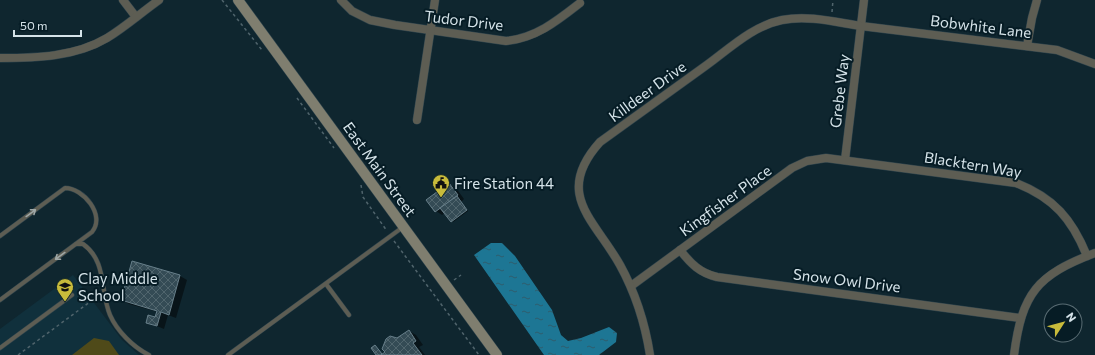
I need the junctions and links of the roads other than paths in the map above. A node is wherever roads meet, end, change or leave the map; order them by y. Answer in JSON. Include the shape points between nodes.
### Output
{"nodes":[{"id":1,"x":123,"y":0,"type":"edge"},
{"id":2,"x":159,"y":0,"type":"edge"},
{"id":3,"x":238,"y":0,"type":"edge"},
{"id":4,"x":341,"y":0,"type":"edge"},
{"id":5,"x":434,"y":0,"type":"edge"},
{"id":6,"x":864,"y":0,"type":"edge"},
{"id":7,"x":1037,"y":0,"type":"edge"},
{"id":8,"x":580,"y":3,"type":"dead end"},
{"id":9,"x":136,"y":17,"type":"junction"},
{"id":10,"x":860,"y":26,"type":"junction"},
{"id":11,"x":429,"y":30,"type":"junction"},
{"id":12,"x":1028,"y":46,"type":"junction"},
{"id":13,"x":0,"y":58,"type":"edge"},
{"id":14,"x":1095,"y":64,"type":"edge"},
{"id":15,"x":417,"y":120,"type":"dead end"},
{"id":16,"x":845,"y":160,"type":"junction"},
{"id":17,"x":403,"y":227,"type":"junction"},
{"id":18,"x":89,"y":235,"type":"junction"},
{"id":19,"x":0,"y":236,"type":"edge"},
{"id":20,"x":75,"y":245,"type":"junction"},
{"id":21,"x":86,"y":246,"type":"junction"},
{"id":22,"x":680,"y":250,"type":"junction"},
{"id":23,"x":1095,"y":253,"type":"edge"},
{"id":24,"x":1087,"y":256,"type":"junction"},
{"id":25,"x":326,"y":284,"type":"junction"},
{"id":26,"x":631,"y":286,"type":"junction"},
{"id":27,"x":72,"y":295,"type":"dead end"},
{"id":28,"x":0,"y":300,"type":"edge"},
{"id":29,"x":349,"y":315,"type":"dead end"},
{"id":30,"x":1020,"y":318,"type":"junction"},
{"id":31,"x":0,"y":348,"type":"edge"},
{"id":32,"x":149,"y":355,"type":"edge"},
{"id":33,"x":228,"y":355,"type":"edge"},
{"id":34,"x":498,"y":355,"type":"edge"},
{"id":35,"x":650,"y":355,"type":"edge"},
{"id":36,"x":1014,"y":355,"type":"edge"}],
"edges":[{"from":1,"to":9,"type":"street"},
{"from":2,"to":9,"type":"street"},
{"from":3,"to":17,"type":"main road","name":"East Main Street"},
{"from":4,"to":11,"type":"street","name":"Tudor Drive","via":[[352,11],[370,20]]},
{"from":5,"to":11,"type":"street"},
{"from":6,"to":10,"type":"street","name":"Grebe Way"},
{"from":7,"to":12,"type":"street"},
{"from":8,"to":11,"type":"street","name":"Tudor Drive","via":[[546,28],[516,40],[494,40]]},
{"from":9,"to":13,"type":"street","via":[[106,38],[86,47],[58,55]]},
{"from":10,"to":12,"type":"street","name":"Bobwhite Lane"},
{"from":10,"to":16,"type":"street","name":"Grebe Way"},
{"from":10,"to":26,"type":"street","name":"Killdeer Drive","via":[[829,20],[799,19],[782,20],[766,25],[734,44],[600,142],[591,152],[581,172],[580,197],[584,211],[620,264]]},
{"from":11,"to":15,"type":"street"},
{"from":12,"to":14,"type":"street","name":"Bobwhite Lane","via":[[1057,50]]},
{"from":16,"to":22,"type":"street","name":"Kingfisher Place","via":[[826,158],[807,161],[792,168]]},
{"from":16,"to":24,"type":"street","name":"Blacktern Way","via":[[981,177],[1022,185],[1040,194],[1061,211],[1078,235]]},
{"from":17,"to":25,"type":"lane"},
{"from":17,"to":34,"type":"main road","name":"East Main Street"},
{"from":19,"to":18,"type":"lane","one_way":true,"via":[[62,190],[72,188],[81,193],[97,215],[96,228]]},
{"from":18,"to":20,"type":"lane"},
{"from":18,"to":21,"type":"lane"},
{"from":20,"to":21,"type":"lane"},
{"from":20,"to":28,"type":"lane","one_way":true},
{"from":21,"to":32,"type":"lane","via":[[96,259],[102,274],[110,315],[134,346]]},
{"from":22,"to":26,"type":"street","name":"Kingfisher Place"},
{"from":22,"to":30,"type":"street","name":"Snow Owl Drive","via":[[691,264],[717,278]]},
{"from":23,"to":24,"type":"street"},
{"from":24,"to":30,"type":"street","via":[[1053,272],[1041,282],[1027,300]]},
{"from":25,"to":29,"type":"lane"},
{"from":25,"to":33,"type":"lane"},
{"from":26,"to":35,"type":"street","name":"Killdeer Drive"},
{"from":27,"to":31,"type":"lane"},
{"from":30,"to":36,"type":"street"}]}
